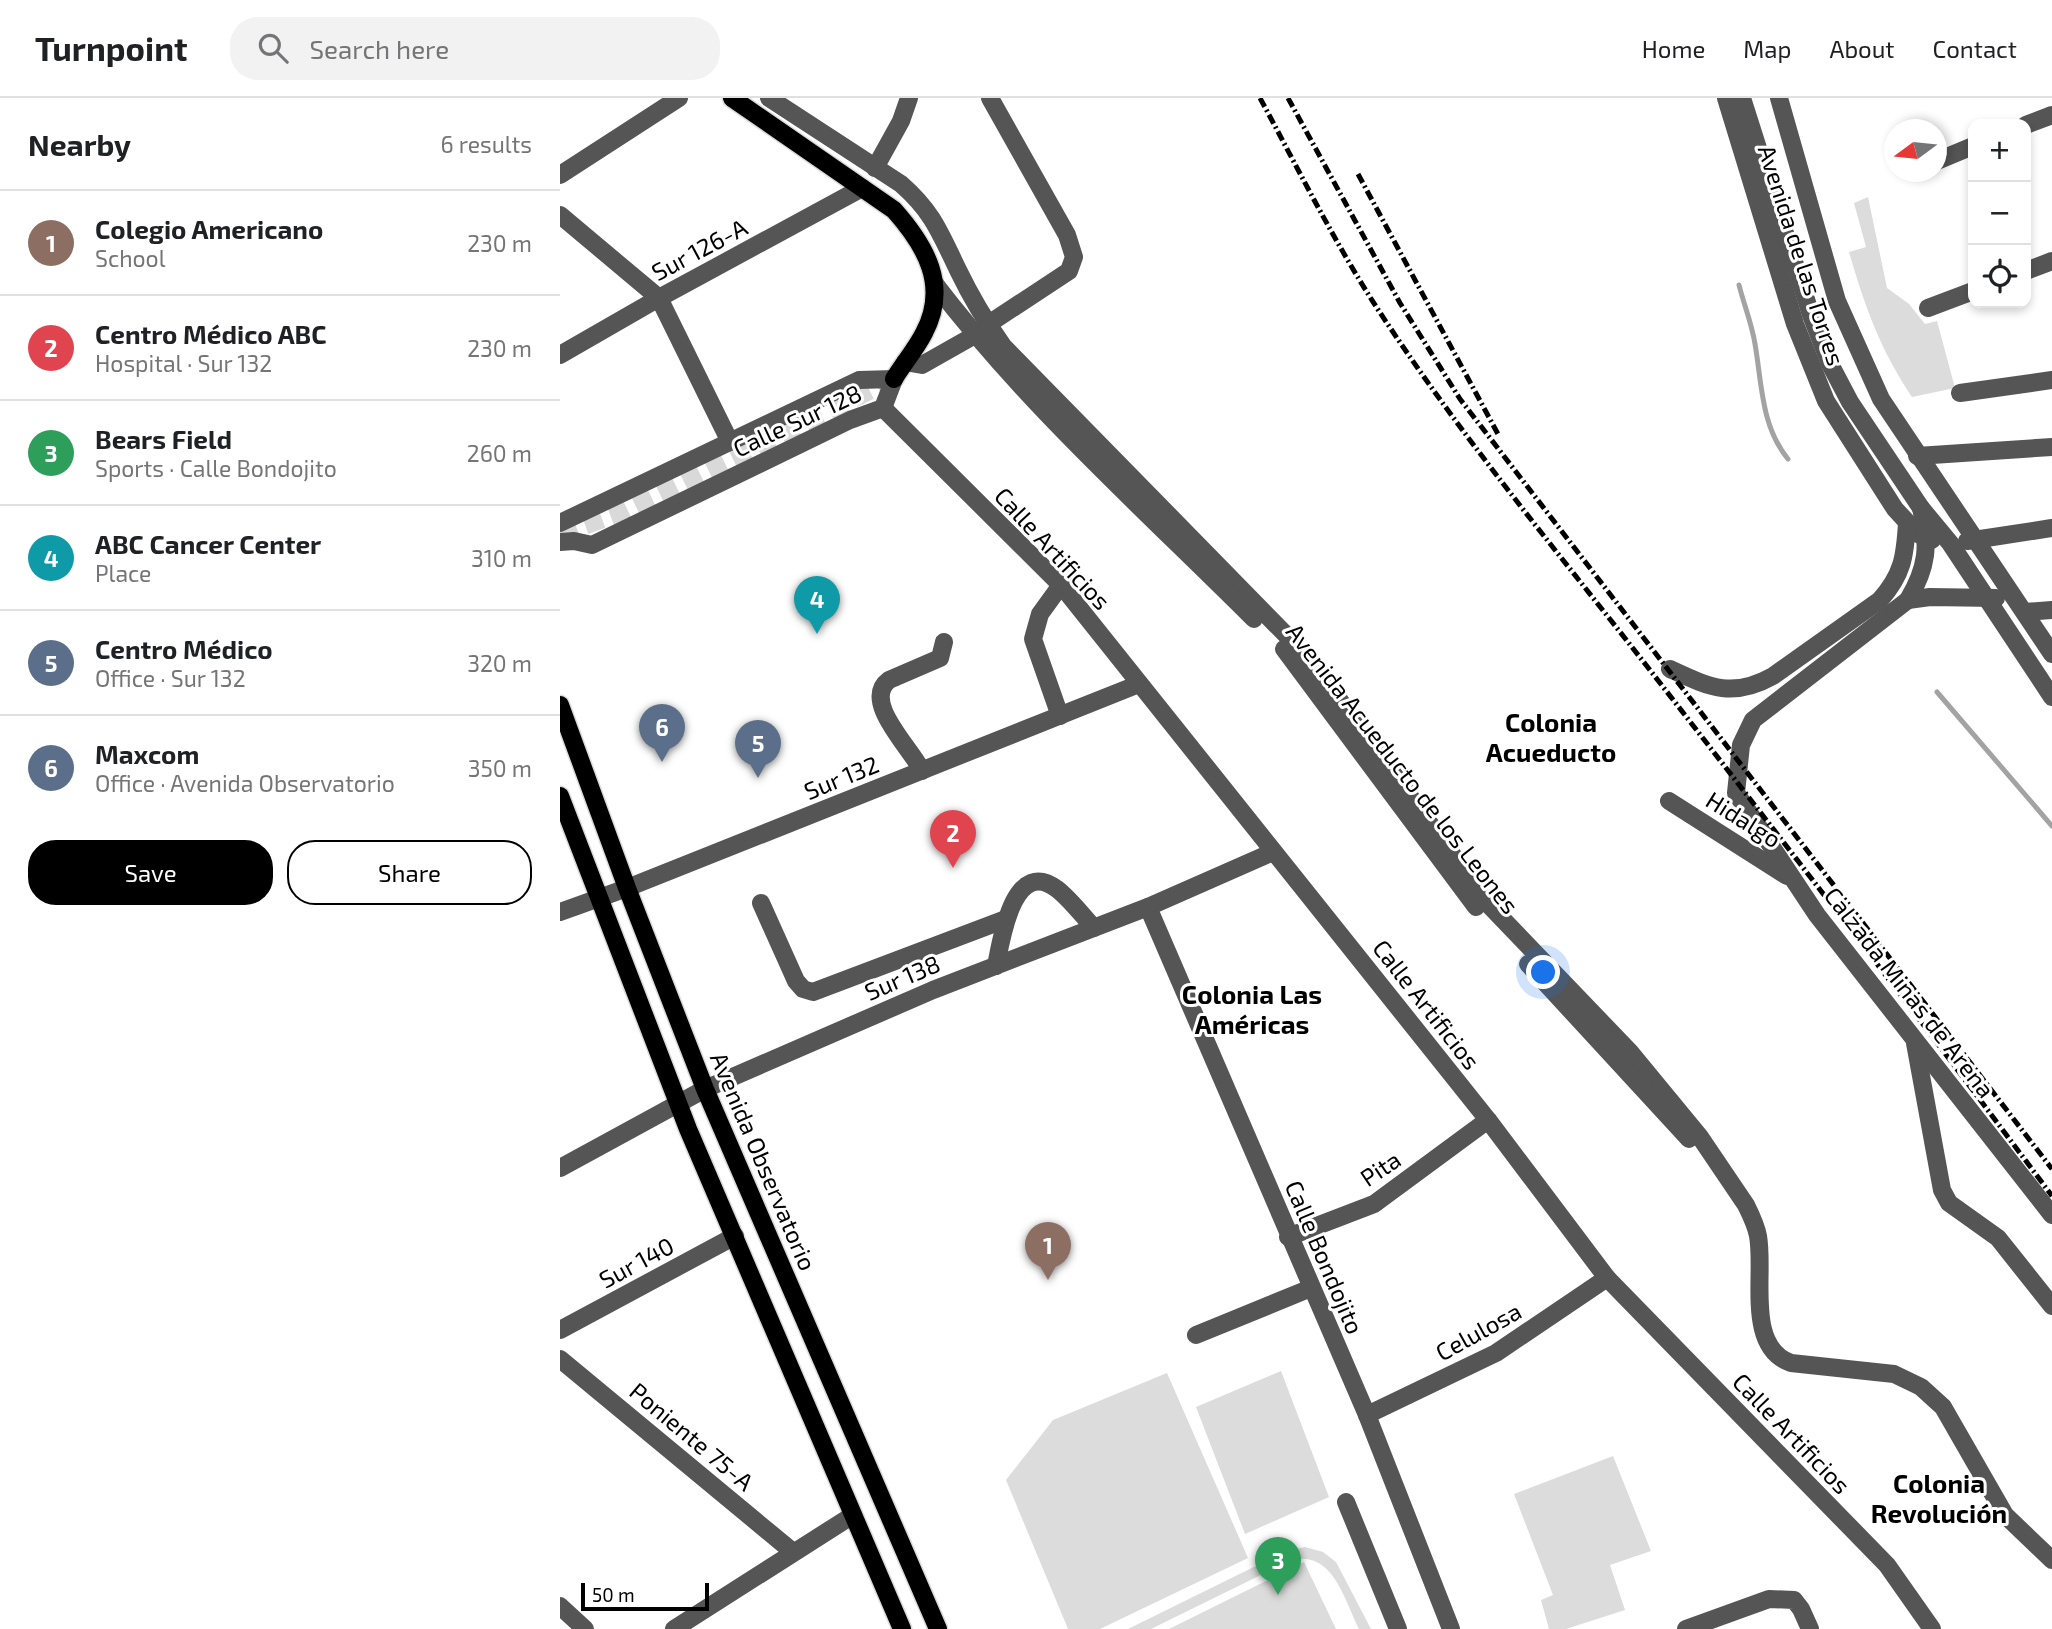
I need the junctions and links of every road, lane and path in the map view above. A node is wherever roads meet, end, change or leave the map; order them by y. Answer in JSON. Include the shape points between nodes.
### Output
{"nodes":[{"id":1,"x":679,"y":98,"type":"edge"},
{"id":2,"x":732,"y":98,"type":"edge"},
{"id":3,"x":769,"y":98,"type":"edge"},
{"id":4,"x":909,"y":98,"type":"edge"},
{"id":5,"x":990,"y":98,"type":"edge"},
{"id":6,"x":1726,"y":98,"type":"edge"},
{"id":7,"x":1742,"y":98,"type":"edge"},
{"id":8,"x":1779,"y":98,"type":"edge"},
{"id":9,"x":2052,"y":115,"type":"edge"},
{"id":10,"x":2031,"y":123,"type":"edge"},
{"id":11,"x":1968,"y":148,"type":"edge"},
{"id":12,"x":1947,"y":156,"type":"edge"},
{"id":13,"x":875,"y":168,"type":"junction"},
{"id":14,"x":560,"y":175,"type":"edge"},
{"id":15,"x":862,"y":188,"type":"junction"},
{"id":16,"x":560,"y":215,"type":"edge"},
{"id":17,"x":2052,"y":261,"type":"edge"},
{"id":18,"x":2031,"y":269,"type":"edge"},
{"id":19,"x":935,"y":284,"type":"junction"},
{"id":20,"x":1968,"y":293,"type":"edge"},
{"id":21,"x":659,"y":298,"type":"junction"},
{"id":22,"x":1928,"y":308,"type":"dead end"},
{"id":23,"x":981,"y":330,"type":"junction"},
{"id":24,"x":560,"y":355,"type":"edge"},
{"id":25,"x":905,"y":362,"type":"junction"},
{"id":26,"x":894,"y":379,"type":"junction"},
{"id":27,"x":2052,"y":380,"type":"edge"},
{"id":28,"x":1960,"y":393,"type":"dead end"},
{"id":29,"x":883,"y":408,"type":"junction"},
{"id":30,"x":730,"y":442,"type":"junction"},
{"id":31,"x":2052,"y":447,"type":"edge"},
{"id":32,"x":1917,"y":456,"type":"junction"},
{"id":33,"x":1922,"y":508,"type":"junction"},
{"id":34,"x":588,"y":511,"type":"junction"},
{"id":35,"x":560,"y":523,"type":"edge"},
{"id":36,"x":1907,"y":523,"type":"junction"},
{"id":37,"x":2052,"y":528,"type":"edge"},
{"id":38,"x":1927,"y":539,"type":"junction"},
{"id":39,"x":1977,"y":539,"type":"junction"},
{"id":40,"x":560,"y":542,"type":"edge"},
{"id":41,"x":1950,"y":543,"type":"junction"},
{"id":42,"x":592,"y":545,"type":"junction"},
{"id":43,"x":1061,"y":585,"type":"junction"},
{"id":44,"x":1987,"y":597,"type":"junction"},
{"id":45,"x":1909,"y":600,"type":"junction"},
{"id":46,"x":2022,"y":607,"type":"junction"},
{"id":47,"x":2052,"y":610,"type":"edge"},
{"id":48,"x":944,"y":642,"type":"dead end"},
{"id":49,"x":2052,"y":654,"type":"edge"},
{"id":50,"x":1670,"y":669,"type":"dead end"},
{"id":51,"x":1139,"y":684,"type":"junction"},
{"id":52,"x":2052,"y":697,"type":"edge"},
{"id":53,"x":560,"y":705,"type":"edge"},
{"id":54,"x":1060,"y":716,"type":"junction"},
{"id":55,"x":922,"y":771,"type":"junction"},
{"id":56,"x":560,"y":796,"type":"edge"},
{"id":57,"x":1669,"y":801,"type":"dead end"},
{"id":58,"x":1273,"y":852,"type":"junction"},
{"id":59,"x":1793,"y":879,"type":"junction"},
{"id":60,"x":627,"y":888,"type":"junction"},
{"id":61,"x":599,"y":898,"type":"junction"},
{"id":62,"x":761,"y":903,"type":"dead end"},
{"id":63,"x":1148,"y":907,"type":"junction"},
{"id":64,"x":560,"y":912,"type":"edge"},
{"id":65,"x":1006,"y":919,"type":"junction"},
{"id":66,"x":1094,"y":928,"type":"junction"},
{"id":67,"x":996,"y":965,"type":"junction"},
{"id":68,"x":1914,"y":1038,"type":"junction"},
{"id":69,"x":705,"y":1089,"type":"junction"},
{"id":70,"x":677,"y":1104,"type":"junction"},
{"id":71,"x":1488,"y":1120,"type":"junction"},
{"id":72,"x":560,"y":1166,"type":"edge"},
{"id":73,"x":2052,"y":1215,"type":"edge"},
{"id":74,"x":735,"y":1236,"type":"junction"},
{"id":75,"x":1289,"y":1237,"type":"junction"},
{"id":76,"x":1608,"y":1278,"type":"junction"},
{"id":77,"x":1311,"y":1288,"type":"junction"},
{"id":78,"x":2052,"y":1306,"type":"edge"},
{"id":79,"x":560,"y":1330,"type":"edge"},
{"id":80,"x":1196,"y":1335,"type":"dead end"},
{"id":81,"x":560,"y":1359,"type":"edge"},
{"id":82,"x":1367,"y":1415,"type":"junction"},
{"id":83,"x":1346,"y":1502,"type":"dead end"},
{"id":84,"x":853,"y":1515,"type":"junction"},
{"id":85,"x":793,"y":1552,"type":"junction"},
{"id":86,"x":2052,"y":1560,"type":"edge"},
{"id":87,"x":560,"y":1606,"type":"edge"},
{"id":88,"x":585,"y":1629,"type":"edge"},
{"id":89,"x":674,"y":1629,"type":"edge"},
{"id":90,"x":902,"y":1629,"type":"edge"},
{"id":91,"x":938,"y":1629,"type":"edge"},
{"id":92,"x":1398,"y":1629,"type":"edge"},
{"id":93,"x":1451,"y":1629,"type":"edge"},
{"id":94,"x":1686,"y":1629,"type":"edge"},
{"id":95,"x":1810,"y":1629,"type":"edge"},
{"id":96,"x":1932,"y":1629,"type":"edge"}],
"edges":[{"from":1,"to":14,"type":"street"},
{"from":2,"to":15,"type":"main road"},
{"from":3,"to":13,"type":"street"},
{"from":4,"to":13,"type":"street"},
{"from":5,"to":23,"type":"street","via":[[1067,234],[1074,257],[1069,271]]},
{"from":6,"to":36,"type":"street","name":"Avenida de las Torres","via":[[1810,365],[1849,439]]},
{"from":7,"to":33,"type":"street","name":"Avenida de las Torres","via":[[1830,364],[1850,402]]},
{"from":8,"to":32,"type":"street","name":"Avenida de las Torres","via":[[1837,300],[1881,399]]},
{"from":9,"to":10,"type":"street"},
{"from":11,"to":12,"type":"street"},
{"from":13,"to":23,"type":"street","via":[[901,184],[932,216]]},
{"from":15,"to":19,"type":"main road","via":[[894,210],[913,231]]},
{"from":15,"to":21,"type":"street","name":"Sur 126-A"},
{"from":16,"to":21,"type":"street"},
{"from":17,"to":18,"type":"street"},
{"from":19,"to":23,"type":"street","name":"Avenida Acueducto de los Leones"},
{"from":19,"to":25,"type":"main road","via":[[934,311]]},
{"from":20,"to":22,"type":"street"},
{"from":21,"to":24,"type":"street","name":"Sur 126-A"},
{"from":21,"to":30,"type":"street"},
{"from":23,"to":25,"type":"street","via":[[922,365]]},
{"from":23,"to":86,"type":"street","name":"Avenida Acueducto de los Leones","via":[[1096,464],[1285,651],[1485,919],[1686,1136],[1716,1162],[1746,1205],[1758,1237],[1762,1322],[1767,1343],[1777,1356],[1791,1363],[1894,1374],[1921,1387],[1943,1407],[2005,1515]]},
{"from":25,"to":26,"type":"main road"},
{"from":26,"to":29,"type":"street","name":"Calle Sur 128"},
{"from":26,"to":30,"type":"street","name":"Calle Sur 128","via":[[859,380]]},
{"from":27,"to":28,"type":"street"},
{"from":29,"to":42,"type":"street","name":"Calle Sur 128","via":[[850,419]]},
{"from":29,"to":43,"type":"street","name":"Calle Artificios"},
{"from":30,"to":34,"type":"street","name":"Calle Sur 128"},
{"from":31,"to":32,"type":"street"},
{"from":32,"to":39,"type":"street","name":"Avenida de las Torres"},
{"from":33,"to":38,"type":"street"},
{"from":33,"to":41,"type":"street","name":"Avenida de las Torres"},
{"from":34,"to":35,"type":"street","name":"Calle Sur 128"},
{"from":34,"to":42,"type":"street","via":[[598,525]]},
{"from":36,"to":38,"type":"street","name":"Avenida de las Torres"},
{"from":36,"to":50,"type":"street","via":[[1905,554],[1885,594],[1773,676],[1743,689],[1720,690]]},
{"from":37,"to":39,"type":"street"},
{"from":38,"to":41,"type":"street","name":"Avenida de las Torres"},
{"from":38,"to":45,"type":"street","via":[[1921,579]]},
{"from":39,"to":41,"type":"street","name":"Avenida de las Torres"},
{"from":39,"to":46,"type":"street","name":"Avenida de las Torres"},
{"from":40,"to":42,"type":"street"},
{"from":41,"to":44,"type":"street","name":"Avenida de las Torres"},
{"from":43,"to":51,"type":"street","name":"Calle Artificios"},
{"from":43,"to":54,"type":"street","via":[[1040,614],[1033,639]]},
{"from":44,"to":45,"type":"street"},
{"from":44,"to":46,"type":"street"},
{"from":44,"to":52,"type":"street","name":"Avenida de las Torres"},
{"from":45,"to":59,"type":"street","name":"Calzada Minas de Arena","via":[[1754,720],[1741,745],[1736,793]]},
{"from":46,"to":47,"type":"street"},
{"from":46,"to":49,"type":"street","name":"Avenida de las Torres"},
{"from":48,"to":55,"type":"street","via":[[940,658],[889,680],[879,695],[891,725]]},
{"from":51,"to":54,"type":"street","name":"Sur 132"},
{"from":51,"to":58,"type":"street","name":"Calle Artificios"},
{"from":53,"to":60,"type":"main road","name":"Avenida Observatorio"},
{"from":54,"to":55,"type":"street","name":"Sur 132"},
{"from":55,"to":60,"type":"street","name":"Sur 132"},
{"from":56,"to":61,"type":"main road"},
{"from":57,"to":59,"type":"street","name":"Hidalgo"},
{"from":58,"to":63,"type":"street","name":"Sur 138"},
{"from":58,"to":71,"type":"street","name":"Calle Artificios"},
{"from":59,"to":68,"type":"street","name":"Calzada Minas de Arena"},
{"from":60,"to":61,"type":"street","name":"Sur 132"},
{"from":60,"to":69,"type":"main road","name":"Avenida Observatorio"},
{"from":61,"to":64,"type":"street","name":"Sur 132"},
{"from":61,"to":70,"type":"main road"},
{"from":62,"to":65,"type":"street","via":[[796,981],[813,992]]},
{"from":63,"to":66,"type":"street","name":"Sur 138"},
{"from":63,"to":75,"type":"street","name":"Calle Bondojito"},
{"from":65,"to":66,"type":"street","via":[[1021,889],[1046,883]]},
{"from":65,"to":67,"type":"street"},
{"from":66,"to":67,"type":"street","name":"Sur 138"},
{"from":67,"to":69,"type":"street","name":"Sur 138"},
{"from":68,"to":73,"type":"street","name":"Calzada Minas de Arena"},
{"from":68,"to":78,"type":"street","via":[[1942,1190],[1949,1203],[1998,1238]]},
{"from":69,"to":70,"type":"street","name":"Sur 138"},
{"from":69,"to":91,"type":"main road","name":"Avenida Observatorio"},
{"from":70,"to":72,"type":"street","name":"Sur 138"},
{"from":70,"to":74,"type":"main road"},
{"from":71,"to":75,"type":"street","name":"Pita","via":[[1374,1204]]},
{"from":71,"to":76,"type":"street","name":"Calle Artificios"},
{"from":74,"to":79,"type":"street","name":"Sur 140"},
{"from":74,"to":84,"type":"main road"},
{"from":75,"to":77,"type":"street","name":"Calle Bondojito"},
{"from":76,"to":82,"type":"street","name":"Celulosa","via":[[1496,1353]]},
{"from":76,"to":96,"type":"street","name":"Calle Artificios","via":[[1887,1565]]},
{"from":77,"to":80,"type":"street"},
{"from":77,"to":82,"type":"street","name":"Calle Bondojito"},
{"from":81,"to":85,"type":"street","name":"Poniente 75-A"},
{"from":82,"to":93,"type":"street","name":"Calle Bondojito"},
{"from":83,"to":92,"type":"street"},
{"from":84,"to":85,"type":"street"},
{"from":84,"to":90,"type":"main road"},
{"from":85,"to":89,"type":"street"},
{"from":87,"to":88,"type":"street"},
{"from":94,"to":95,"type":"street","via":[[1769,1599],[1794,1600]]}]}
